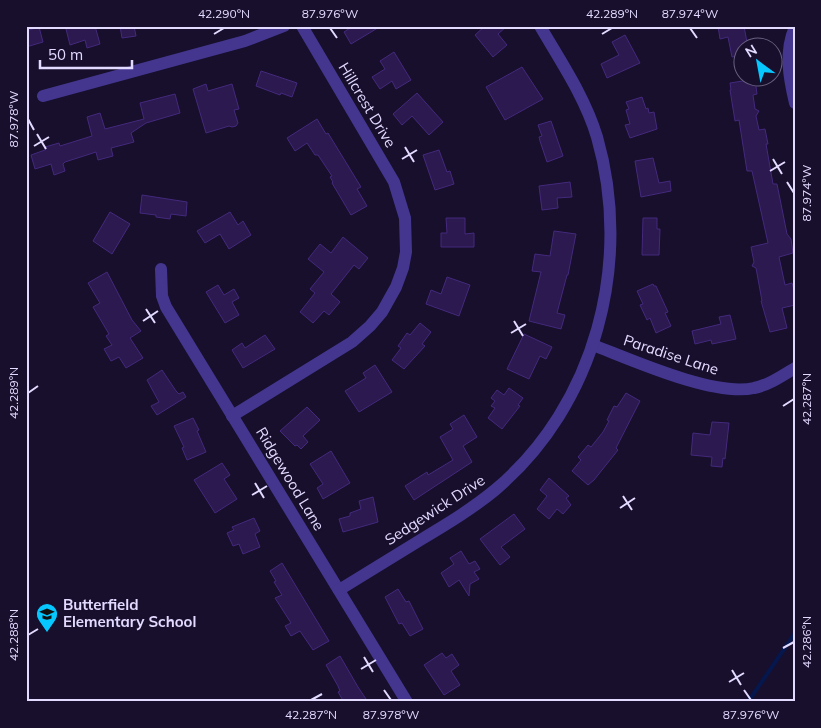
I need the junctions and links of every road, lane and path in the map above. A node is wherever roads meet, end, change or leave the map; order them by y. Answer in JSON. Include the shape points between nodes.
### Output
{"nodes":[{"id":1,"x":284,"y":26,"type":"edge"},
{"id":2,"x":302,"y":26,"type":"edge"},
{"id":3,"x":540,"y":26,"type":"edge"},
{"id":4,"x":795,"y":27,"type":"edge"},
{"id":5,"x":43,"y":96,"type":"dead end"},
{"id":6,"x":795,"y":103,"type":"edge"},
{"id":7,"x":161,"y":269,"type":"dead end"},
{"id":8,"x":592,"y":346,"type":"junction"},
{"id":9,"x":795,"y":368,"type":"edge"},
{"id":10,"x":232,"y":416,"type":"junction"},
{"id":11,"x":339,"y":590,"type":"junction"},
{"id":12,"x":407,"y":702,"type":"edge"}],
"edges":[{"from":1,"to":5,"type":"street","via":[[246,41]]},
{"from":2,"to":10,"type":"street","name":"Hillcrest Drive","via":[[394,182],[405,218],[406,252],[396,287],[370,326],[352,342]]},
{"from":3,"to":8,"type":"street","name":"Sedgewick Drive","via":[[583,102],[596,136],[609,196],[609,278]]},
{"from":4,"to":6,"type":"street","via":[[788,56]]},
{"from":7,"to":10,"type":"street","name":"Ridgewood Lane","via":[[162,296],[166,307]]},
{"from":8,"to":9,"type":"street","name":"Paradise Lane","via":[[724,389],[754,388]]},
{"from":8,"to":11,"type":"street","name":"Sedgewick Drive","via":[[577,386],[553,426],[508,479],[460,516]]},
{"from":10,"to":11,"type":"street","name":"Ridgewood Lane"},
{"from":11,"to":12,"type":"street","name":"Ridgewood Lane"}]}
